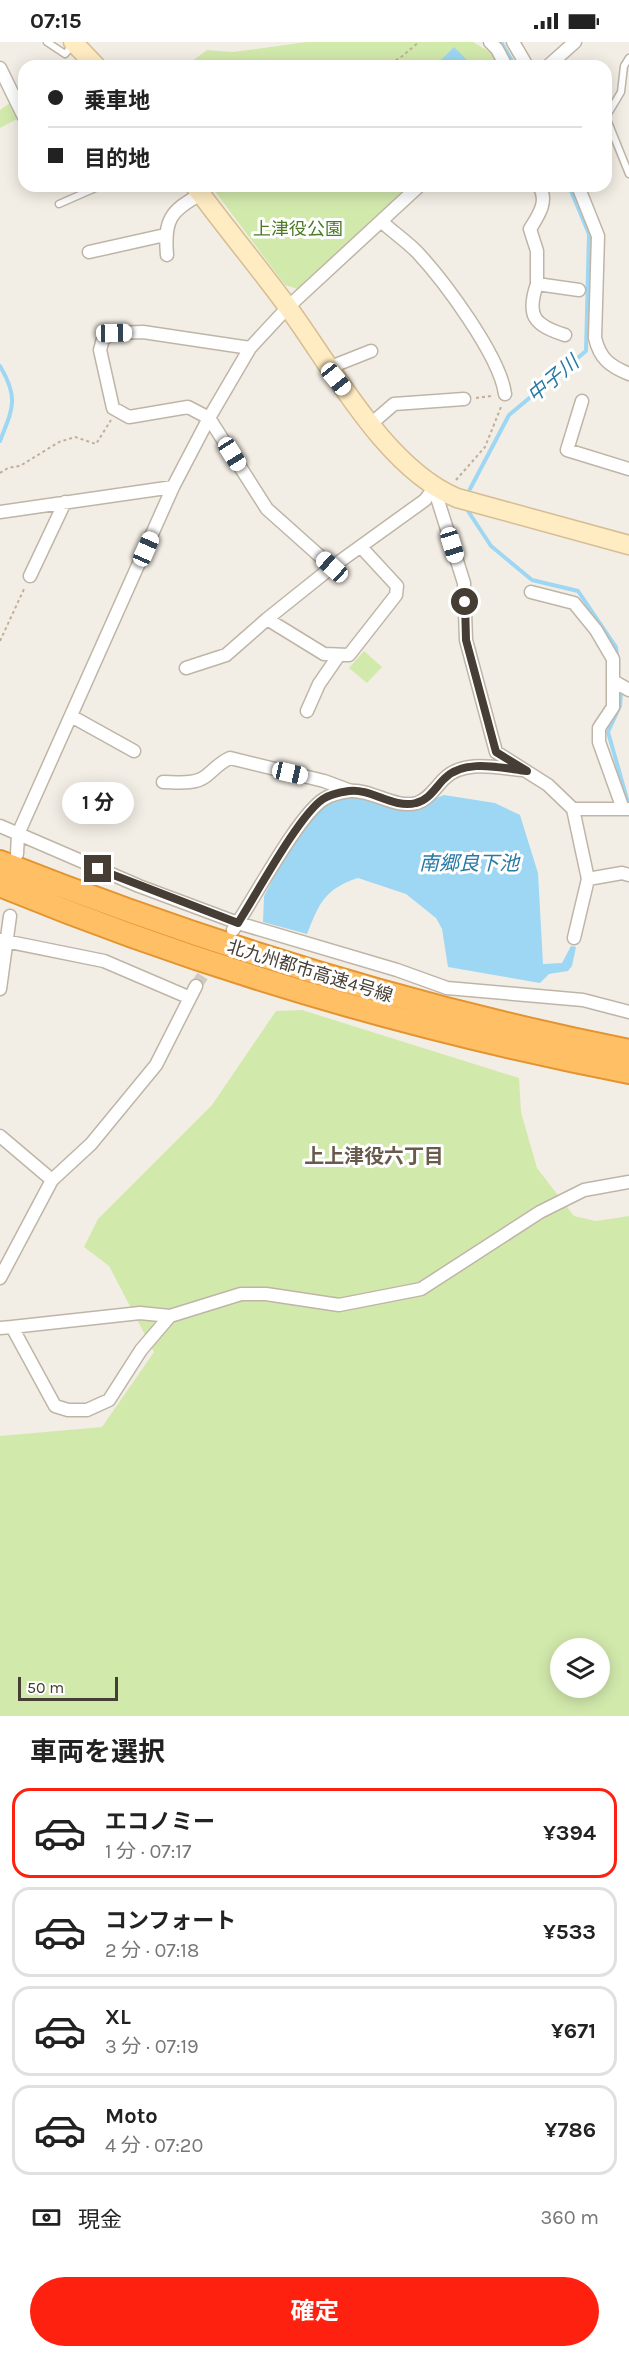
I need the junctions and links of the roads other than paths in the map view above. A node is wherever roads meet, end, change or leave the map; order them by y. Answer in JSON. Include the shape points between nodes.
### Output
{"nodes":[{"id":1,"x":47,"y":42,"type":"edge"},
{"id":2,"x":490,"y":42,"type":"edge"},
{"id":3,"x":513,"y":42,"type":"edge"},
{"id":4,"x":575,"y":42,"type":"edge"},
{"id":5,"x":82,"y":50,"type":"edge"},
{"id":6,"x":629,"y":58,"type":"edge"},
{"id":7,"x":503,"y":60,"type":"edge"},
{"id":8,"x":524,"y":60,"type":"edge"},
{"id":9,"x":555,"y":60,"type":"edge"},
{"id":10,"x":0,"y":68,"type":"edge"},
{"id":11,"x":18,"y":105,"type":"edge"},
{"id":12,"x":612,"y":107,"type":"edge"},
{"id":13,"x":612,"y":132,"type":"edge"},
{"id":14,"x":629,"y":174,"type":"edge"},
{"id":15,"x":86,"y":192,"type":"edge"},
{"id":16,"x":196,"y":192,"type":"edge"},
{"id":17,"x":200,"y":192,"type":"edge"},
{"id":18,"x":412,"y":192,"type":"edge"},
{"id":19,"x":543,"y":192,"type":"edge"},
{"id":20,"x":580,"y":192,"type":"edge"},
{"id":21,"x":59,"y":204,"type":"dead end"},
{"id":22,"x":381,"y":222,"type":"junction"},
{"id":23,"x":165,"y":235,"type":"junction"},
{"id":24,"x":89,"y":252,"type":"dead end"},
{"id":25,"x":167,"y":255,"type":"dead end"},
{"id":26,"x":537,"y":284,"type":"junction"},
{"id":27,"x":579,"y":290,"type":"dead end"},
{"id":28,"x":288,"y":307,"type":"junction"},
{"id":29,"x":565,"y":335,"type":"dead end"},
{"id":30,"x":250,"y":348,"type":"junction"},
{"id":31,"x":371,"y":351,"type":"dead end"},
{"id":32,"x":328,"y":368,"type":"junction"},
{"id":33,"x":629,"y":374,"type":"edge"},
{"id":34,"x":505,"y":394,"type":"road end"},
{"id":35,"x":464,"y":399,"type":"road end"},
{"id":36,"x":582,"y":401,"type":"dead end"},
{"id":37,"x":209,"y":418,"type":"junction"},
{"id":38,"x":372,"y":423,"type":"junction"},
{"id":39,"x":629,"y":469,"type":"edge"},
{"id":40,"x":173,"y":487,"type":"junction"},
{"id":41,"x":439,"y":490,"type":"junction"},
{"id":42,"x":65,"y":502,"type":"junction"},
{"id":43,"x":0,"y":512,"type":"edge"},
{"id":44,"x":629,"y":545,"type":"edge"},
{"id":45,"x":362,"y":547,"type":"junction"},
{"id":46,"x":332,"y":567,"type":"junction"},
{"id":47,"x":30,"y":576,"type":"road end"},
{"id":48,"x":531,"y":592,"type":"dead end"},
{"id":49,"x":267,"y":619,"type":"junction"},
{"id":50,"x":339,"y":655,"type":"junction"},
{"id":51,"x":186,"y":668,"type":"dead end"},
{"id":52,"x":615,"y":682,"type":"junction"},
{"id":53,"x":629,"y":690,"type":"edge"},
{"id":54,"x":307,"y":711,"type":"dead end"},
{"id":55,"x":71,"y":716,"type":"junction"},
{"id":56,"x":134,"y":751,"type":"dead end"},
{"id":57,"x":527,"y":771,"type":"junction"},
{"id":58,"x":163,"y":782,"type":"dead end"},
{"id":59,"x":351,"y":791,"type":"junction"},
{"id":60,"x":573,"y":809,"type":"junction"},
{"id":61,"x":626,"y":809,"type":"edge"},
{"id":62,"x":0,"y":826,"type":"edge"},
{"id":63,"x":18,"y":834,"type":"junction"},
{"id":64,"x":8,"y":858,"type":"edge"},
{"id":65,"x":629,"y":875,"type":"edge"},
{"id":66,"x":588,"y":879,"type":"junction"},
{"id":67,"x":0,"y":885,"type":"edge"},
{"id":68,"x":10,"y":916,"type":"dead end"},
{"id":69,"x":236,"y":927,"type":"junction"},
{"id":70,"x":574,"y":938,"type":"dead end"},
{"id":71,"x":2,"y":941,"type":"edge"},
{"id":72,"x":196,"y":986,"type":"tunnel mouth"},
{"id":73,"x":0,"y":989,"type":"edge"},
{"id":74,"x":188,"y":998,"type":"junction"},
{"id":75,"x":629,"y":1012,"type":"edge"},
{"id":76,"x":629,"y":1051,"type":"edge"},
{"id":77,"x":629,"y":1072,"type":"edge"},
{"id":78,"x":0,"y":1136,"type":"edge"},
{"id":79,"x":52,"y":1180,"type":"junction"},
{"id":80,"x":629,"y":1182,"type":"edge"},
{"id":81,"x":0,"y":1278,"type":"edge"},
{"id":82,"x":170,"y":1316,"type":"junction"},
{"id":83,"x":6,"y":1328,"type":"edge"}],
"edges":[{"from":1,"to":5,"type":"lane","via":[[65,54]]},
{"from":2,"to":7,"type":"street"},
{"from":3,"to":8,"type":"street"},
{"from":4,"to":9,"type":"street"},
{"from":6,"to":12,"type":"lane","via":[[624,66],[621,92]]},
{"from":10,"to":11,"type":"street"},
{"from":13,"to":14,"type":"lane"},
{"from":15,"to":21,"type":"lane"},
{"from":16,"to":23,"type":"street","via":[[172,214]]},
{"from":17,"to":28,"type":"street"},
{"from":18,"to":22,"type":"street"},
{"from":19,"to":26,"type":"street","via":[[543,206],[530,229],[537,251]]},
{"from":20,"to":33,"type":"street","via":[[598,236],[598,350],[609,366]]},
{"from":22,"to":28,"type":"street"},
{"from":22,"to":34,"type":"street","via":[[417,252],[471,324],[503,382]]},
{"from":23,"to":24,"type":"street"},
{"from":23,"to":25,"type":"street"},
{"from":26,"to":27,"type":"street"},
{"from":26,"to":29,"type":"street","via":[[531,302],[533,316],[544,328]]},
{"from":28,"to":30,"type":"street"},
{"from":28,"to":32,"type":"street"},
{"from":30,"to":37,"type":"street"},
{"from":30,"to":37,"type":"street","via":[[143,332],[114,333],[103,339],[100,350],[113,408],[129,417],[188,407]]},
{"from":31,"to":32,"type":"street"},
{"from":32,"to":38,"type":"street"},
{"from":35,"to":38,"type":"street","via":[[394,404]]},
{"from":36,"to":39,"type":"street","via":[[567,450]]},
{"from":37,"to":40,"type":"street"},
{"from":37,"to":46,"type":"street","via":[[267,510]]},
{"from":38,"to":41,"type":"street","via":[[396,453]]},
{"from":40,"to":42,"type":"street"},
{"from":40,"to":55,"type":"street"},
{"from":41,"to":44,"type":"street"},
{"from":41,"to":45,"type":"street"},
{"from":41,"to":57,"type":"street","via":[[464,583],[466,640],[496,752]]},
{"from":42,"to":43,"type":"street"},
{"from":42,"to":47,"type":"street"},
{"from":45,"to":46,"type":"street"},
{"from":45,"to":50,"type":"street","via":[[397,586],[396,595],[349,655]]},
{"from":46,"to":49,"type":"street"},
{"from":48,"to":52,"type":"street","via":[[574,603],[613,659]]},
{"from":49,"to":50,"type":"street","via":[[324,654]]},
{"from":49,"to":51,"type":"street","via":[[226,655]]},
{"from":50,"to":54,"type":"street"},
{"from":52,"to":53,"type":"street"},
{"from":52,"to":61,"type":"street","via":[[613,707],[599,728],[599,742]]},
{"from":55,"to":56,"type":"street"},
{"from":55,"to":63,"type":"street"},
{"from":57,"to":59,"type":"street","via":[[460,768],[445,777],[431,795],[416,803],[398,803]]},
{"from":57,"to":60,"type":"street"},
{"from":58,"to":59,"type":"street","via":[[204,778],[230,758]]},
{"from":59,"to":69,"type":"street","via":[[324,799],[305,818]]},
{"from":60,"to":61,"type":"street"},
{"from":60,"to":66,"type":"street"},
{"from":62,"to":63,"type":"street"},
{"from":63,"to":64,"type":"street"},
{"from":63,"to":69,"type":"street"},
{"from":64,"to":76,"type":"highway","name":"北九州都市高速4号線","via":[[137,915],[327,977],[530,1031]]},
{"from":65,"to":66,"type":"street"},
{"from":66,"to":70,"type":"street"},
{"from":67,"to":77,"type":"highway","name":"北九州都市高速4号線","via":[[322,998],[525,1051]]},
{"from":68,"to":71,"type":"street"},
{"from":69,"to":75,"type":"street","via":[[397,970],[447,988],[583,1000]]},
{"from":71,"to":73,"type":"street"},
{"from":71,"to":74,"type":"street","via":[[104,961]]},
{"from":72,"to":74,"type":"street"},
{"from":74,"to":79,"type":"street","via":[[156,1065],[91,1144]]},
{"from":78,"to":79,"type":"street"},
{"from":79,"to":81,"type":"street"},
{"from":80,"to":82,"type":"street","via":[[584,1190],[540,1212],[421,1289],[339,1305],[241,1294]]},
{"from":82,"to":83,"type":"street","via":[[140,1313]]},
{"from":82,"to":83,"type":"street","via":[[141,1350],[109,1400],[87,1410],[56,1406]]}]}
